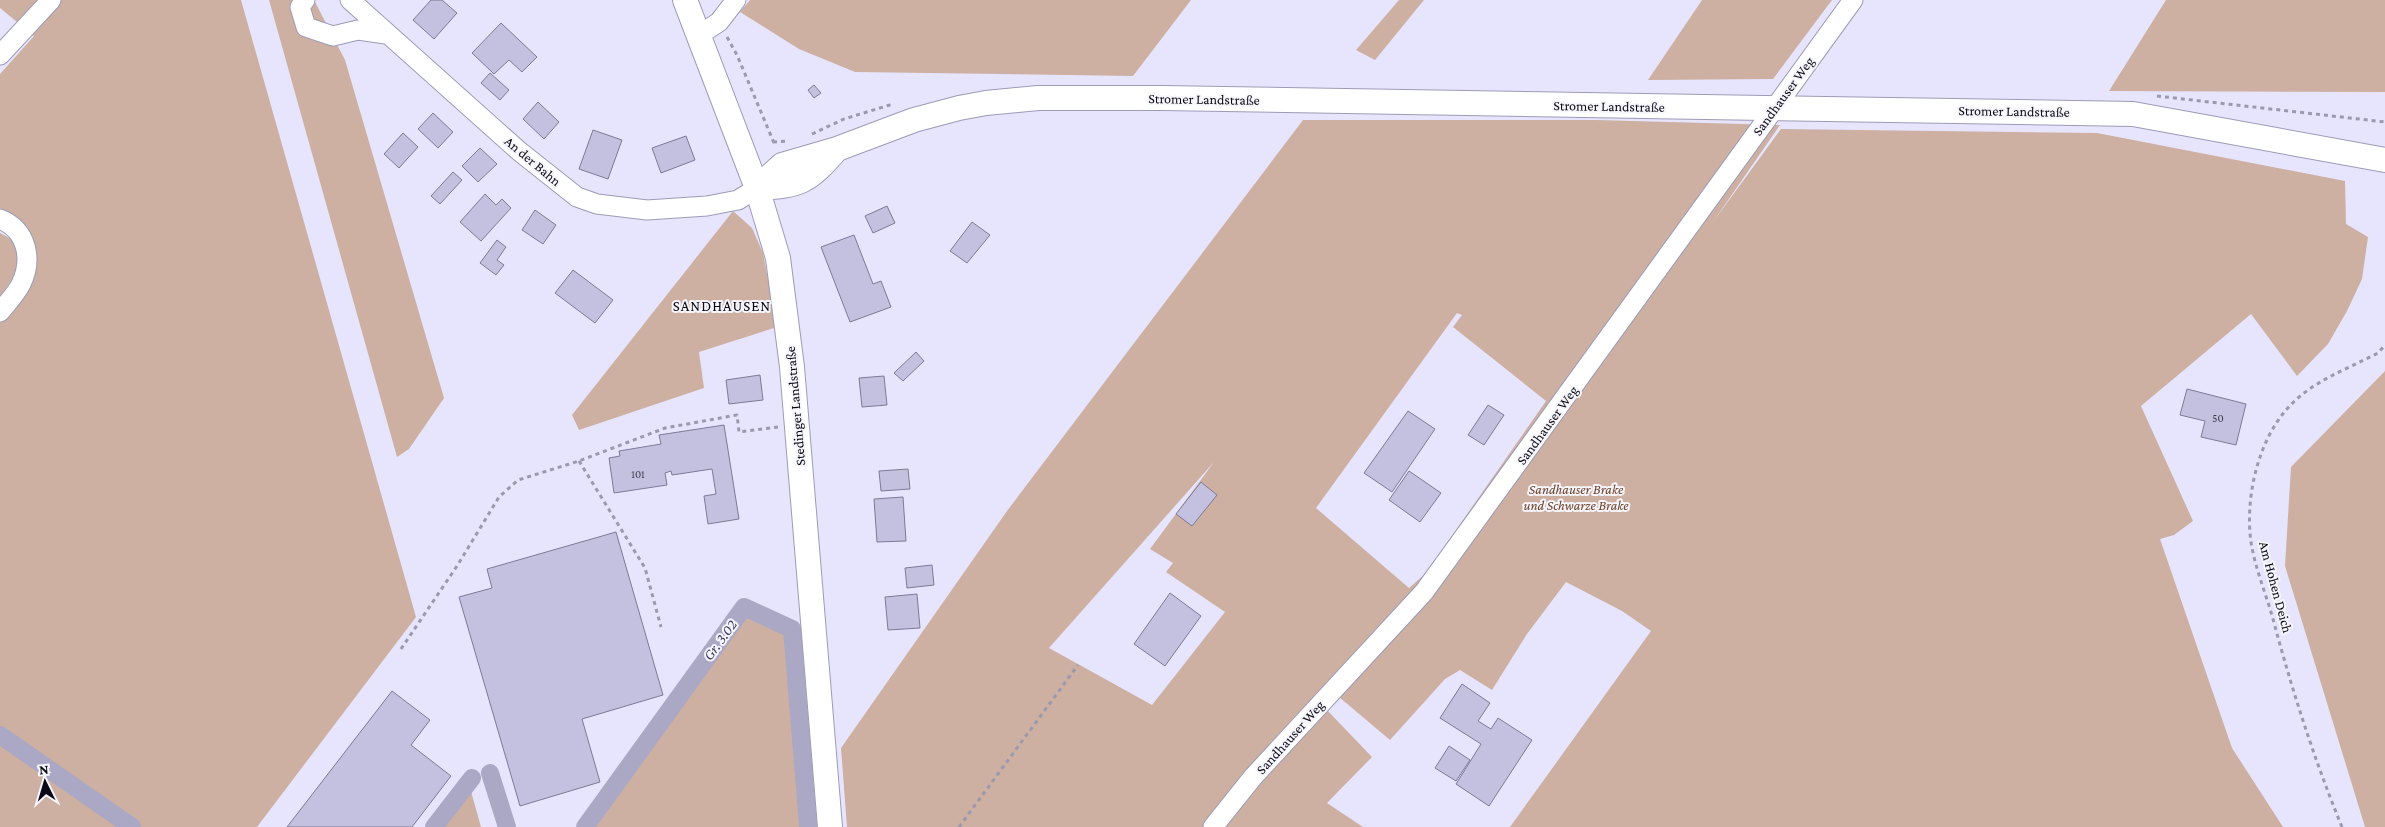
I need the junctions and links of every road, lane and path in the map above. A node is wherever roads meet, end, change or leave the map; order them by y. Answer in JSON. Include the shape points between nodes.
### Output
{"nodes":[{"id":1,"x":51,"y":0,"type":"edge"},
{"id":2,"x":305,"y":0,"type":"edge"},
{"id":3,"x":350,"y":0,"type":"edge"},
{"id":4,"x":685,"y":0,"type":"edge"},
{"id":5,"x":736,"y":0,"type":"edge"},
{"id":6,"x":1853,"y":0,"type":"edge"},
{"id":7,"x":719,"y":22,"type":"junction"},
{"id":8,"x":386,"y":34,"type":"junction"},
{"id":9,"x":699,"y":35,"type":"junction"},
{"id":10,"x":0,"y":55,"type":"edge"},
{"id":11,"x":897,"y":103,"type":"dead end"},
{"id":12,"x":1773,"y":108,"type":"junction"},
{"id":13,"x":806,"y":137,"type":"dead end"},
{"id":14,"x":790,"y":141,"type":"dead end"},
{"id":15,"x":2385,"y":160,"type":"edge"},
{"id":16,"x":757,"y":188,"type":"junction"},
{"id":17,"x":0,"y":219,"type":"edge"},
{"id":18,"x":0,"y":312,"type":"edge"},
{"id":19,"x":2385,"y":345,"type":"edge"},
{"id":20,"x":797,"y":425,"type":"junction"},
{"id":21,"x":579,"y":461,"type":"junction"},
{"id":22,"x":661,"y":627,"type":"dead end"},
{"id":23,"x":401,"y":649,"type":"dead end"},
{"id":24,"x":1078,"y":665,"type":"dead end"},
{"id":25,"x":830,"y":827,"type":"edge"},
{"id":26,"x":959,"y":827,"type":"edge"},
{"id":27,"x":1213,"y":827,"type":"edge"},
{"id":28,"x":2342,"y":827,"type":"edge"}],
"edges":[{"from":1,"to":10,"type":"street"},
{"from":2,"to":8,"type":"street","via":[[300,7],[306,27],[333,36],[358,30]]},
{"from":3,"to":8,"type":"street","name":"An der Bahn"},
{"from":4,"to":9,"type":"main road","name":"Stedinger Landstraße"},
{"from":5,"to":7,"type":"street"},
{"from":6,"to":12,"type":"street","name":"Sandhauser Weg"},
{"from":7,"to":9,"type":"street"},
{"from":7,"to":14,"type":"path","via":[[737,55],[773,142]]},
{"from":8,"to":16,"type":"street","name":"An der Bahn","via":[[577,198],[597,204],[647,210],[715,205],[738,200]]},
{"from":9,"to":16,"type":"main road","name":"Stedinger Landstraße"},
{"from":11,"to":13,"type":"path","via":[[844,119]]},
{"from":12,"to":15,"type":"main road","name":"Stromer Landstraße","via":[[2133,114]]},
{"from":12,"to":16,"type":"main road","name":"Stromer Landstraße","via":[[1038,98],[986,103],[914,120],[837,149],[782,165]]},
{"from":12,"to":27,"type":"street","name":"Sandhauser Weg","via":[[1424,592],[1252,777]]},
{"from":16,"to":20,"type":"main road","name":"Stedinger Landstraße","via":[[778,258]]},
{"from":17,"to":18,"type":"street","via":[[23,236],[28,259],[21,284]]},
{"from":19,"to":28,"type":"path","name":"Am Hohen Deich","via":[[2378,353],[2306,390],[2285,411],[2268,438],[2256,472],[2250,506],[2251,543],[2294,697]]},
{"from":20,"to":21,"type":"path","via":[[739,432],[737,415],[665,428]]},
{"from":20,"to":25,"type":"main road","name":"Stedinger Landstraße"},
{"from":21,"to":22,"type":"path","via":[[645,568]]},
{"from":21,"to":23,"type":"path","via":[[518,480],[499,497]]},
{"from":24,"to":26,"type":"path"}]}
